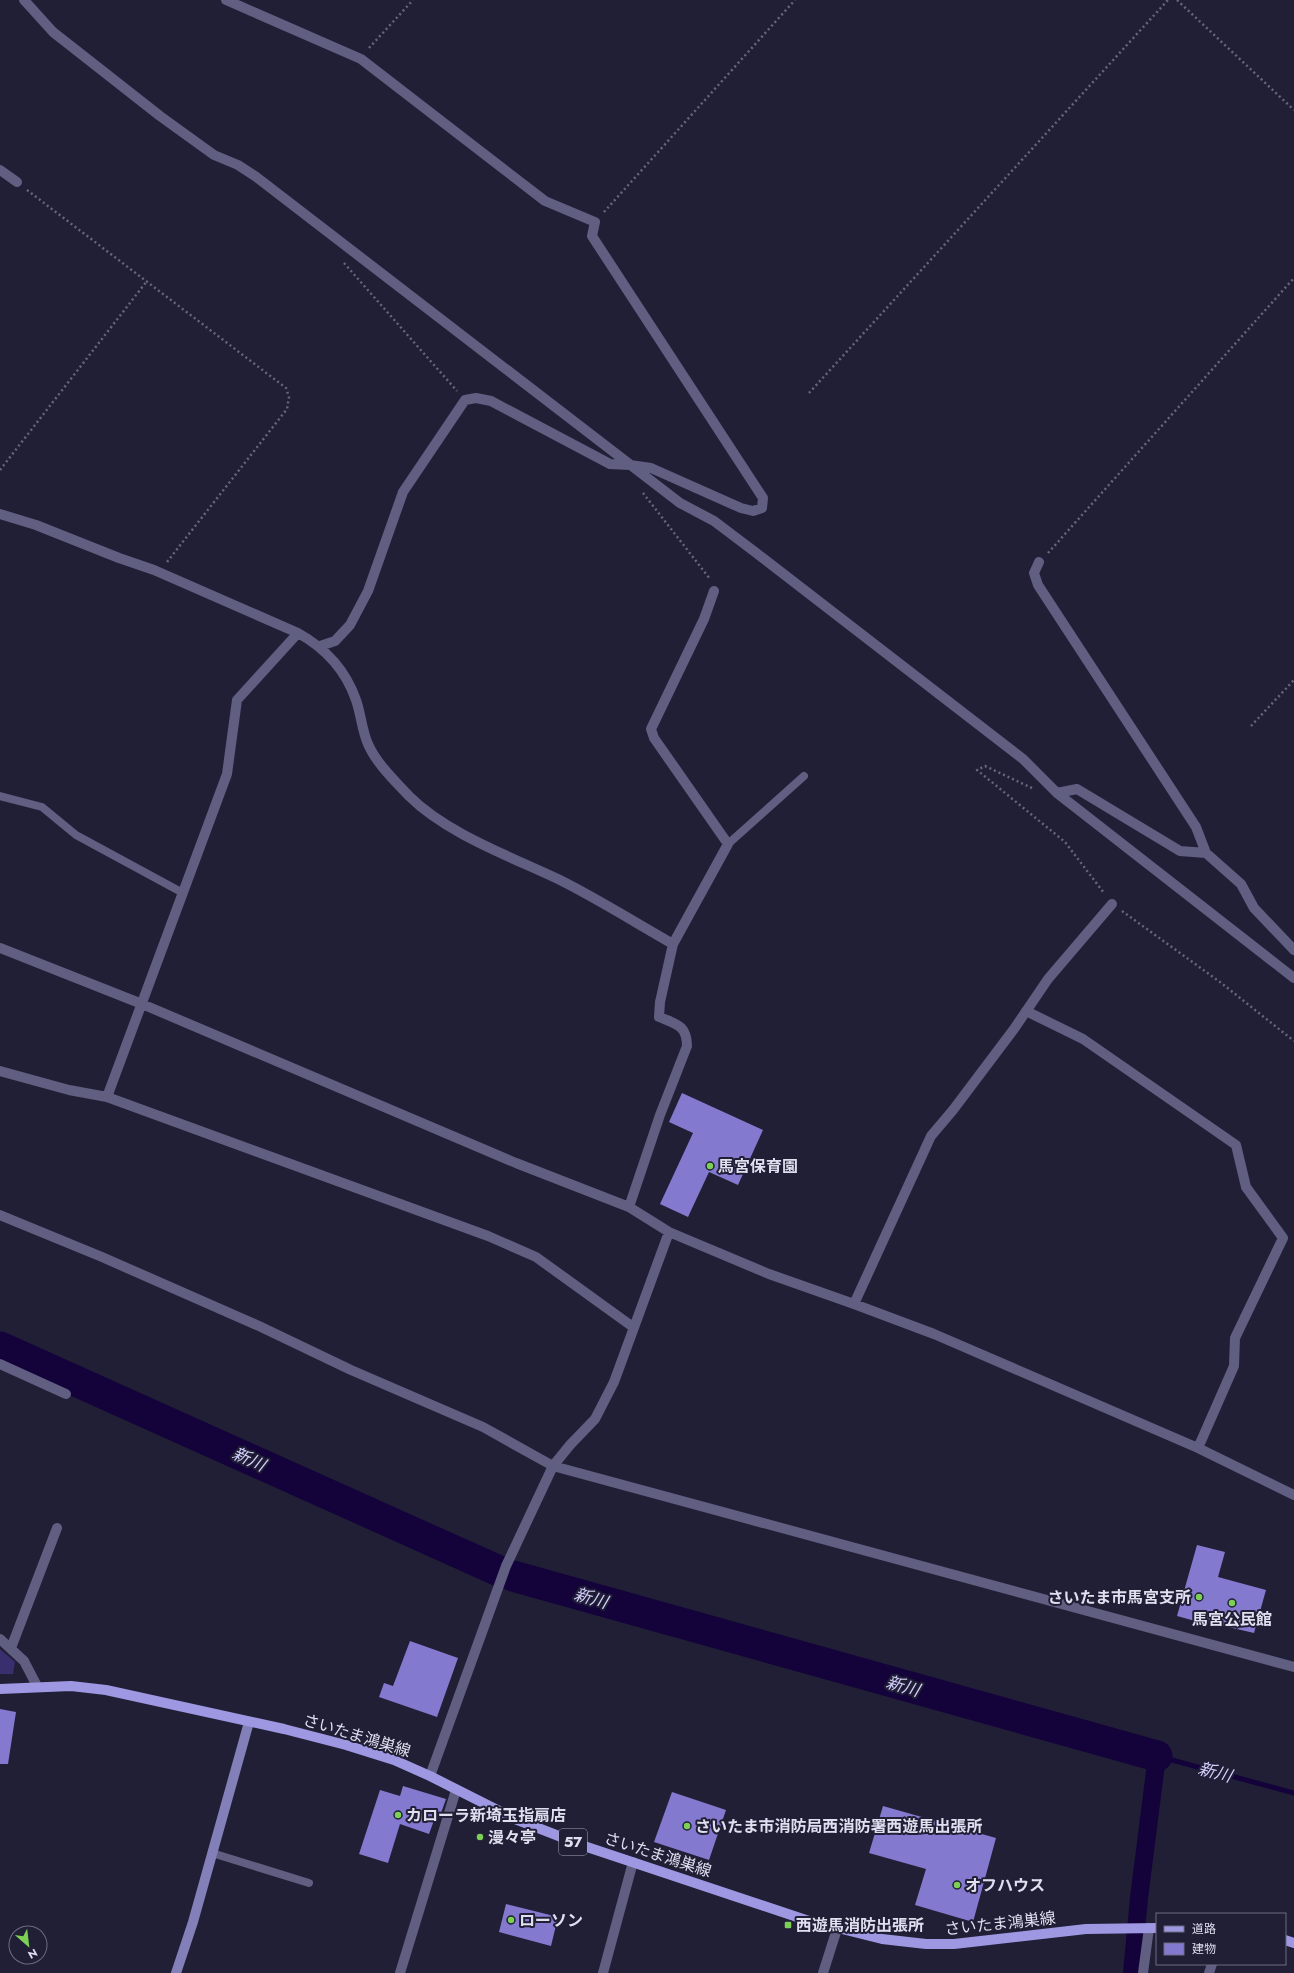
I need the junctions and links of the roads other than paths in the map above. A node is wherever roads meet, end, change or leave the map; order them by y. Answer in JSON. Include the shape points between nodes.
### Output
{"nodes":[{"id":1,"x":24,"y":0,"type":"edge"},
{"id":2,"x":226,"y":0,"type":"edge"},
{"id":3,"x":0,"y":170,"type":"edge"},
{"id":4,"x":17,"y":182,"type":"road end"},
{"id":5,"x":630,"y":465,"type":"junction"},
{"id":6,"x":0,"y":514,"type":"edge"},
{"id":7,"x":1039,"y":562,"type":"road end"},
{"id":8,"x":714,"y":591,"type":"road end"},
{"id":9,"x":298,"y":633,"type":"junction"},
{"id":10,"x":320,"y":646,"type":"junction"},
{"id":11,"x":804,"y":776,"type":"dead end"},
{"id":12,"x":1057,"y":793,"type":"junction"},
{"id":13,"x":0,"y":796,"type":"edge"},
{"id":14,"x":728,"y":844,"type":"junction"},
{"id":15,"x":1206,"y":853,"type":"junction"},
{"id":16,"x":183,"y":893,"type":"junction"},
{"id":17,"x":1112,"y":904,"type":"road end"},
{"id":18,"x":673,"y":944,"type":"junction"},
{"id":19,"x":0,"y":948,"type":"edge"},
{"id":20,"x":1294,"y":950,"type":"edge"},
{"id":21,"x":1294,"y":978,"type":"edge"},
{"id":22,"x":142,"y":1004,"type":"junction"},
{"id":23,"x":1026,"y":1011,"type":"junction"},
{"id":24,"x":0,"y":1071,"type":"edge"},
{"id":25,"x":107,"y":1097,"type":"junction"},
{"id":26,"x":629,"y":1207,"type":"junction"},
{"id":27,"x":0,"y":1215,"type":"edge"},
{"id":28,"x":669,"y":1232,"type":"junction"},
{"id":29,"x":854,"y":1304,"type":"junction"},
{"id":30,"x":633,"y":1327,"type":"junction"},
{"id":31,"x":0,"y":1364,"type":"edge"},
{"id":32,"x":66,"y":1394,"type":"dead end"},
{"id":33,"x":1198,"y":1448,"type":"junction"},
{"id":34,"x":554,"y":1466,"type":"junction"},
{"id":35,"x":1294,"y":1495,"type":"edge"},
{"id":36,"x":57,"y":1528,"type":"dead end"},
{"id":37,"x":0,"y":1639,"type":"edge"},
{"id":38,"x":11,"y":1648,"type":"junction"},
{"id":39,"x":1294,"y":1667,"type":"edge"},
{"id":40,"x":37,"y":1686,"type":"junction"},
{"id":41,"x":0,"y":1688,"type":"edge"},
{"id":42,"x":249,"y":1722,"type":"junction"},
{"id":43,"x":430,"y":1776,"type":"junction"},
{"id":44,"x":456,"y":1790,"type":"junction"},
{"id":45,"x":212,"y":1853,"type":"junction"},
{"id":46,"x":633,"y":1862,"type":"junction"},
{"id":47,"x":309,"y":1883,"type":"dead end"},
{"id":48,"x":1153,"y":1928,"type":"edge"},
{"id":49,"x":837,"y":1929,"type":"junction"},
{"id":50,"x":176,"y":1973,"type":"edge"},
{"id":51,"x":400,"y":1973,"type":"edge"},
{"id":52,"x":603,"y":1973,"type":"edge"},
{"id":53,"x":823,"y":1973,"type":"edge"},
{"id":54,"x":1143,"y":1973,"type":"edge"}],
"edges":[{"from":1,"to":5,"type":"street","via":[[53,32],[160,116],[214,155],[238,165],[255,176]]},
{"from":2,"to":5,"type":"street","via":[[361,59],[545,201],[595,222],[592,236],[763,498],[762,508],[753,511],[741,508],[651,468]]},
{"from":3,"to":4,"type":"street"},
{"from":5,"to":10,"type":"street","via":[[610,464],[491,401],[476,398],[465,400],[404,492],[368,591],[350,625],[335,641]]},
{"from":5,"to":12,"type":"street","via":[[680,503],[714,521],[755,552],[1023,759]]},
{"from":6,"to":9,"type":"street","via":[[36,525],[159,572]]},
{"from":7,"to":15,"type":"street","via":[[1034,573],[1038,585],[1196,827]]},
{"from":8,"to":14,"type":"street","via":[[704,619],[651,729],[654,738]]},
{"from":9,"to":10,"type":"street"},
{"from":9,"to":16,"type":"street","via":[[238,700],[227,774]]},
{"from":10,"to":18,"type":"street","via":[[335,662],[350,687],[367,743],[375,756],[410,796],[436,818],[483,844],[562,881]]},
{"from":11,"to":14,"type":"lane"},
{"from":12,"to":15,"type":"street","via":[[1077,789],[1180,851]]},
{"from":12,"to":21,"type":"street"},
{"from":13,"to":16,"type":"lane","via":[[42,807],[76,835]]},
{"from":14,"to":18,"type":"street"},
{"from":15,"to":20,"type":"street","via":[[1242,884],[1254,908]]},
{"from":16,"to":22,"type":"street"},
{"from":17,"to":23,"type":"street","via":[[1048,979]]},
{"from":18,"to":26,"type":"street","via":[[659,1018],[681,1027],[687,1035],[687,1046],[660,1115]]},
{"from":19,"to":22,"type":"street"},
{"from":22,"to":25,"type":"street"},
{"from":22,"to":26,"type":"street","via":[[516,1163]]},
{"from":23,"to":29,"type":"street","via":[[954,1110],[931,1136]]},
{"from":23,"to":33,"type":"street","via":[[1083,1039],[1236,1145],[1246,1187],[1284,1238],[1235,1338],[1234,1366]]},
{"from":24,"to":25,"type":"street","via":[[69,1090]]},
{"from":25,"to":30,"type":"street","via":[[488,1236],[536,1258]]},
{"from":26,"to":28,"type":"street"},
{"from":27,"to":34,"type":"street","via":[[109,1260],[482,1427]]},
{"from":28,"to":29,"type":"street","via":[[769,1274]]},
{"from":28,"to":30,"type":"street"},
{"from":29,"to":33,"type":"street","via":[[934,1334]]},
{"from":30,"to":34,"type":"street","via":[[614,1382],[595,1419]]},
{"from":31,"to":32,"type":"street"},
{"from":33,"to":35,"type":"street"},
{"from":34,"to":39,"type":"street"},
{"from":34,"to":43,"type":"street","via":[[506,1566]]},
{"from":36,"to":38,"type":"street"},
{"from":37,"to":38,"type":"street"},
{"from":38,"to":40,"type":"street","via":[[24,1661]]},
{"from":40,"to":41,"type":"main road","name":"さいたま鴻巣線","number":"57"},
{"from":40,"to":42,"type":"main road","name":"さいたま鴻巣線","number":"57","via":[[106,1690]]},
{"from":42,"to":43,"type":"main road","name":"さいたま鴻巣線","number":"57","via":[[346,1745],[394,1760]]},
{"from":42,"to":45,"type":"street"},
{"from":43,"to":44,"type":"main road","name":"さいたま鴻巣線","number":"57"},
{"from":44,"to":46,"type":"main road","name":"さいたま鴻巣線","number":"57","via":[[552,1834]]},
{"from":44,"to":51,"type":"street"},
{"from":45,"to":47,"type":"lane"},
{"from":45,"to":50,"type":"street"},
{"from":46,"to":49,"type":"main road","name":"さいたま鴻巣線","number":"57"},
{"from":46,"to":52,"type":"street"},
{"from":48,"to":49,"type":"main road","name":"さいたま鴻巣線","number":"57","via":[[1086,1929],[984,1942],[926,1944],[882,1939]]},
{"from":48,"to":54,"type":"street"},
{"from":49,"to":53,"type":"street"}]}
